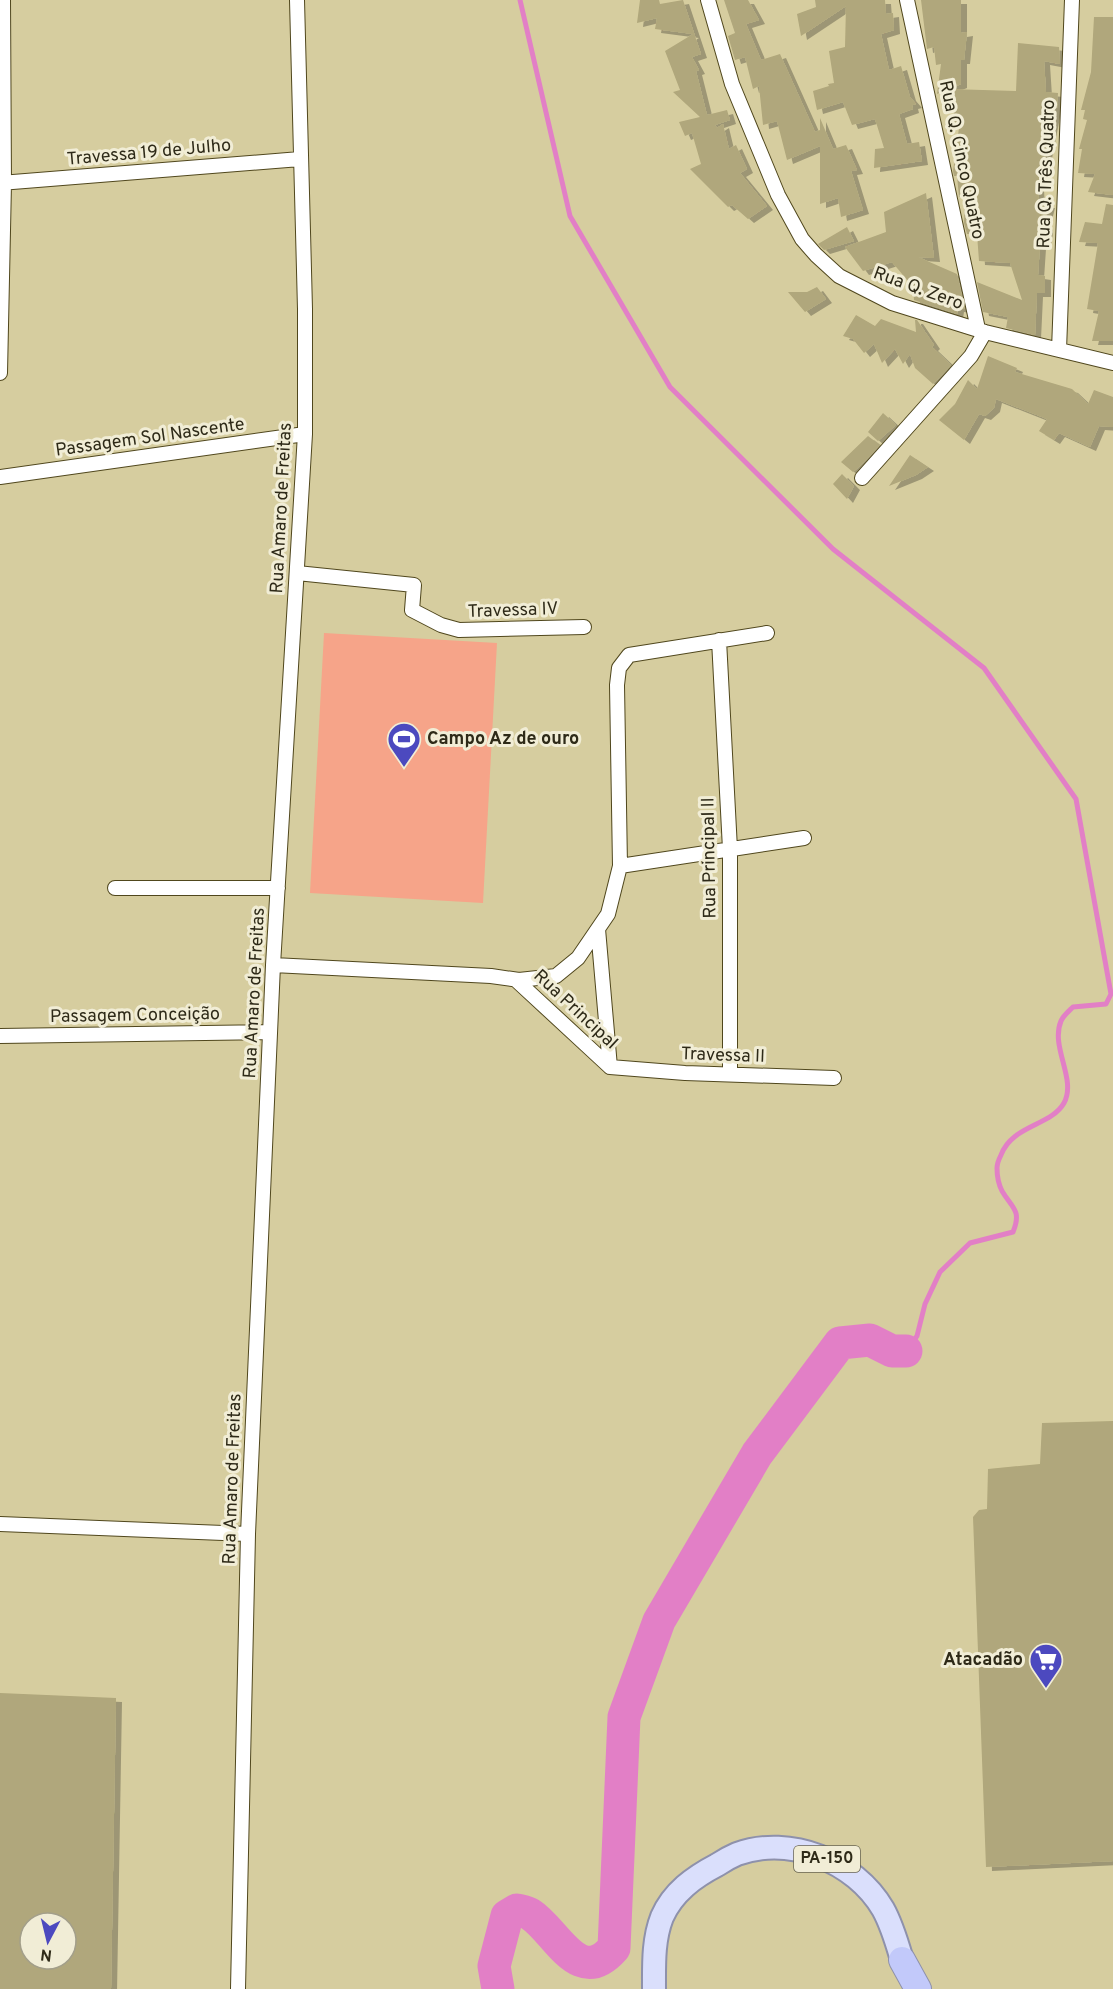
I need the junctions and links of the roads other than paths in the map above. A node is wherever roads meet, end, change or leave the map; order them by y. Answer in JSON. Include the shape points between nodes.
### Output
{"nodes":[{"id":1,"x":3,"y":0,"type":"edge"},
{"id":2,"x":297,"y":0,"type":"edge"},
{"id":3,"x":708,"y":0,"type":"edge"},
{"id":4,"x":907,"y":0,"type":"edge"},
{"id":5,"x":1072,"y":0,"type":"edge"},
{"id":6,"x":300,"y":159,"type":"junction"},
{"id":7,"x":2,"y":183,"type":"edge"},
{"id":8,"x":981,"y":331,"type":"junction"},
{"id":9,"x":1059,"y":350,"type":"junction"},
{"id":10,"x":1113,"y":363,"type":"edge"},
{"id":11,"x":0,"y":373,"type":"edge"},
{"id":12,"x":305,"y":434,"type":"junction"},
{"id":13,"x":0,"y":477,"type":"edge"},
{"id":14,"x":862,"y":478,"type":"dead end"},
{"id":15,"x":297,"y":573,"type":"junction"},
{"id":16,"x":584,"y":627,"type":"dead end"},
{"id":17,"x":767,"y":633,"type":"dead end"},
{"id":18,"x":719,"y":640,"type":"junction"},
{"id":19,"x":804,"y":838,"type":"dead end"},
{"id":20,"x":730,"y":849,"type":"junction"},
{"id":21,"x":620,"y":866,"type":"junction"},
{"id":22,"x":115,"y":888,"type":"dead end"},
{"id":23,"x":278,"y":888,"type":"junction"},
{"id":24,"x":598,"y":929,"type":"junction"},
{"id":25,"x":273,"y":965,"type":"junction"},
{"id":26,"x":516,"y":980,"type":"junction"},
{"id":27,"x":270,"y":1032,"type":"junction"},
{"id":28,"x":0,"y":1036,"type":"edge"},
{"id":29,"x":610,"y":1067,"type":"junction"},
{"id":30,"x":730,"y":1074,"type":"junction"},
{"id":31,"x":834,"y":1078,"type":"dead end"},
{"id":32,"x":0,"y":1524,"type":"edge"},
{"id":33,"x":248,"y":1534,"type":"junction"},
{"id":34,"x":902,"y":1960,"type":"junction"},
{"id":35,"x":238,"y":1989,"type":"edge"},
{"id":36,"x":654,"y":1989,"type":"edge"},
{"id":37,"x":899,"y":1989,"type":"edge"},
{"id":38,"x":918,"y":1989,"type":"edge"}],
"edges":[{"from":1,"to":7,"type":"street"},
{"from":2,"to":6,"type":"street","name":"Rua Amaro de Freitas"},
{"from":3,"to":8,"type":"street","name":"Rua Q. Zero","via":[[732,84],[778,195],[802,239],[839,276],[858,287],[892,303]]},
{"from":4,"to":8,"type":"street","name":"Rua Q. Cinco Quatro"},
{"from":5,"to":9,"type":"street","name":"Rua Q. Três Quatro"},
{"from":6,"to":7,"type":"street","name":"Travessa 19 de Julho"},
{"from":6,"to":12,"type":"street","name":"Rua Amaro de Freitas"},
{"from":7,"to":11,"type":"street"},
{"from":8,"to":9,"type":"street","name":"Rua Q. Zero"},
{"from":8,"to":14,"type":"street","via":[[970,357]]},
{"from":9,"to":10,"type":"street","name":"Rua Q. Zero"},
{"from":12,"to":13,"type":"street","name":"Passagem Sol Nascente"},
{"from":12,"to":15,"type":"street","name":"Rua Amaro de Freitas"},
{"from":15,"to":16,"type":"street","name":"Travessa IV","via":[[414,585],[412,610],[459,630]]},
{"from":15,"to":23,"type":"street","name":"Rua Amaro de Freitas"},
{"from":17,"to":18,"type":"street"},
{"from":18,"to":20,"type":"street","name":"Rua Principal II"},
{"from":18,"to":21,"type":"street","via":[[629,655],[619,668]]},
{"from":19,"to":20,"type":"street"},
{"from":20,"to":21,"type":"street"},
{"from":20,"to":30,"type":"street","name":"Rua Principal II"},
{"from":21,"to":24,"type":"street","via":[[608,914]]},
{"from":22,"to":23,"type":"street"},
{"from":23,"to":25,"type":"street","name":"Rua Amaro de Freitas"},
{"from":24,"to":26,"type":"street","via":[[578,958],[556,976]]},
{"from":24,"to":29,"type":"street"},
{"from":25,"to":26,"type":"street"},
{"from":25,"to":27,"type":"street","name":"Rua Amaro de Freitas"},
{"from":26,"to":29,"type":"street","name":"Rua Principal"},
{"from":27,"to":28,"type":"street","name":"Passagem Conceição"},
{"from":27,"to":33,"type":"street","name":"Rua Amaro de Freitas"},
{"from":29,"to":30,"type":"street","name":"Travessa II"},
{"from":30,"to":31,"type":"street","name":"Travessa II"},
{"from":32,"to":33,"type":"street"},
{"from":33,"to":35,"type":"street","name":"Rua Amaro de Freitas"},
{"from":34,"to":36,"type":"main road","number":"PA-150","via":[[891,1924],[858,1879],[827,1859],[791,1849],[763,1849],[736,1854],[703,1872],[671,1901],[656,1943]]},
{"from":34,"to":37,"type":"highway"},
{"from":34,"to":38,"type":"highway"}]}
